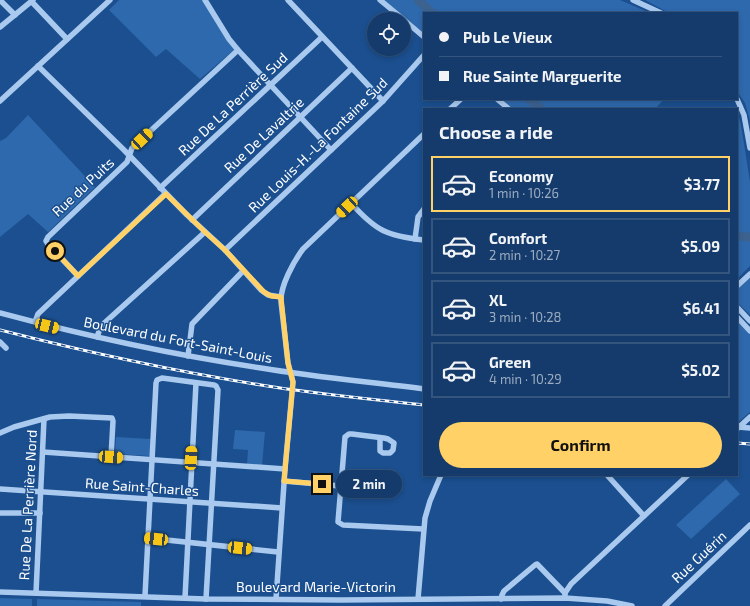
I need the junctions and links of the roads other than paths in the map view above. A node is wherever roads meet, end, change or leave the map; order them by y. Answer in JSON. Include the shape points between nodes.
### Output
{"nodes":[{"id":1,"x":0,"y":0,"type":"edge"},
{"id":2,"x":110,"y":0,"type":"edge"},
{"id":3,"x":205,"y":0,"type":"edge"},
{"id":4,"x":288,"y":0,"type":"edge"},
{"id":5,"x":380,"y":0,"type":"edge"},
{"id":6,"x":633,"y":0,"type":"edge"},
{"id":7,"x":33,"y":1,"type":"edge"},
{"id":8,"x":394,"y":12,"type":"edge"},
{"id":9,"x":659,"y":12,"type":"edge"},
{"id":10,"x":14,"y":15,"type":"junction"},
{"id":11,"x":411,"y":26,"type":"edge"},
{"id":12,"x":0,"y":27,"type":"edge"},
{"id":13,"x":423,"y":36,"type":"edge"},
{"id":14,"x":322,"y":37,"type":"junction"},
{"id":15,"x":66,"y":39,"type":"junction"},
{"id":16,"x":238,"y":50,"type":"junction"},
{"id":17,"x":423,"y":56,"type":"edge"},
{"id":18,"x":38,"y":66,"type":"junction"},
{"id":19,"x":352,"y":68,"type":"junction"},
{"id":20,"x":271,"y":85,"type":"junction"},
{"id":21,"x":460,"y":100,"type":"edge"},
{"id":22,"x":498,"y":100,"type":"edge"},
{"id":23,"x":737,"y":100,"type":"edge"},
{"id":24,"x":0,"y":101,"type":"edge"},
{"id":25,"x":383,"y":101,"type":"junction"},
{"id":26,"x":451,"y":108,"type":"edge"},
{"id":27,"x":508,"y":108,"type":"edge"},
{"id":28,"x":301,"y":117,"type":"junction"},
{"id":29,"x":423,"y":135,"type":"edge"},
{"id":30,"x":750,"y":148,"type":"edge"},
{"id":31,"x":331,"y":150,"type":"junction"},
{"id":32,"x":129,"y":156,"type":"junction"},
{"id":33,"x":160,"y":188,"type":"junction"},
{"id":34,"x":166,"y":194,"type":"junction"},
{"id":35,"x":350,"y":203,"type":"junction"},
{"id":36,"x":423,"y":210,"type":"edge"},
{"id":37,"x":192,"y":220,"type":"junction"},
{"id":38,"x":205,"y":232,"type":"junction"},
{"id":39,"x":415,"y":239,"type":"junction"},
{"id":40,"x":423,"y":240,"type":"edge"},
{"id":41,"x":225,"y":250,"type":"junction"},
{"id":42,"x":243,"y":271,"type":"junction"},
{"id":43,"x":750,"y":274,"type":"edge"},
{"id":44,"x":78,"y":276,"type":"junction"},
{"id":45,"x":738,"y":286,"type":"edge"},
{"id":46,"x":281,"y":297,"type":"junction"},
{"id":47,"x":738,"y":307,"type":"edge"},
{"id":48,"x":0,"y":313,"type":"edge"},
{"id":49,"x":738,"y":318,"type":"edge"},
{"id":50,"x":750,"y":321,"type":"edge"},
{"id":51,"x":35,"y":322,"type":"junction"},
{"id":52,"x":750,"y":331,"type":"edge"},
{"id":53,"x":96,"y":337,"type":"junction"},
{"id":54,"x":0,"y":342,"type":"edge"},
{"id":55,"x":6,"y":348,"type":"dead end"},
{"id":56,"x":188,"y":356,"type":"junction"},
{"id":57,"x":291,"y":372,"type":"junction"},
{"id":58,"x":196,"y":383,"type":"junction"},
{"id":59,"x":423,"y":389,"type":"edge"},
{"id":60,"x":750,"y":417,"type":"edge"},
{"id":61,"x":44,"y":419,"type":"junction"},
{"id":62,"x":738,"y":428,"type":"edge"},
{"id":63,"x":750,"y":428,"type":"edge"},
{"id":64,"x":0,"y":433,"type":"edge"},
{"id":65,"x":380,"y":438,"type":"dead end"},
{"id":66,"x":43,"y":452,"type":"junction"},
{"id":67,"x":111,"y":457,"type":"junction"},
{"id":68,"x":152,"y":460,"type":"junction"},
{"id":69,"x":192,"y":463,"type":"junction"},
{"id":70,"x":213,"y":465,"type":"junction"},
{"id":71,"x":284,"y":470,"type":"junction"},
{"id":72,"x":442,"y":476,"type":"edge"},
{"id":73,"x":608,"y":476,"type":"edge"},
{"id":74,"x":687,"y":476,"type":"edge"},
{"id":75,"x":284,"y":481,"type":"junction"},
{"id":76,"x":340,"y":486,"type":"junction"},
{"id":77,"x":0,"y":489,"type":"edge"},
{"id":78,"x":41,"y":491,"type":"junction"},
{"id":79,"x":150,"y":499,"type":"junction"},
{"id":80,"x":189,"y":502,"type":"junction"},
{"id":81,"x":211,"y":504,"type":"junction"},
{"id":82,"x":282,"y":508,"type":"junction"},
{"id":83,"x":0,"y":513,"type":"edge"},
{"id":84,"x":40,"y":513,"type":"junction"},
{"id":85,"x":644,"y":516,"type":"junction"},
{"id":86,"x":750,"y":525,"type":"edge"},
{"id":87,"x":423,"y":529,"type":"junction"},
{"id":88,"x":148,"y":538,"type":"junction"},
{"id":89,"x":188,"y":542,"type":"junction"},
{"id":90,"x":209,"y":545,"type":"junction"},
{"id":91,"x":278,"y":552,"type":"junction"},
{"id":92,"x":0,"y":592,"type":"edge"},
{"id":93,"x":36,"y":593,"type":"junction"},
{"id":94,"x":565,"y":595,"type":"junction"},
{"id":95,"x":144,"y":596,"type":"junction"},
{"id":96,"x":185,"y":598,"type":"junction"},
{"id":97,"x":206,"y":598,"type":"junction"},
{"id":98,"x":276,"y":599,"type":"junction"},
{"id":99,"x":418,"y":599,"type":"junction"},
{"id":100,"x":502,"y":599,"type":"junction"},
{"id":101,"x":632,"y":606,"type":"edge"},
{"id":102,"x":665,"y":606,"type":"edge"}],
"edges":[{"from":1,"to":10,"type":"street"},
{"from":2,"to":15,"type":"street"},
{"from":3,"to":16,"type":"street"},
{"from":4,"to":14,"type":"street"},
{"from":5,"to":8,"type":"street"},
{"from":6,"to":9,"type":"street"},
{"from":7,"to":10,"type":"street"},
{"from":7,"to":15,"type":"street"},
{"from":10,"to":12,"type":"street"},
{"from":11,"to":13,"type":"street"},
{"from":14,"to":19,"type":"street"},
{"from":14,"to":20,"type":"street","name":"Rue De La Perrière Sud"},
{"from":15,"to":18,"type":"street"},
{"from":16,"to":20,"type":"street"},
{"from":16,"to":32,"type":"street","name":"Rue du Puits","via":[[132,148]]},
{"from":17,"to":25,"type":"street","name":"Rue Louis-H.-La Fontaine Sud"},
{"from":18,"to":24,"type":"street"},
{"from":18,"to":32,"type":"street"},
{"from":19,"to":25,"type":"street"},
{"from":19,"to":28,"type":"street","name":"Rue De Lavaltrie"},
{"from":20,"to":28,"type":"street"},
{"from":20,"to":33,"type":"street","name":"Rue De La Perrière Sud"},
{"from":21,"to":26,"type":"street"},
{"from":22,"to":27,"type":"street"},
{"from":23,"to":30,"type":"street","via":[[744,115]]},
{"from":25,"to":31,"type":"street","name":"Rue Louis-H.-La Fontaine Sud"},
{"from":28,"to":31,"type":"street"},
{"from":28,"to":37,"type":"street","name":"Rue De Lavaltrie"},
{"from":29,"to":35,"type":"street"},
{"from":31,"to":41,"type":"street","name":"Rue Louis-H.-La Fontaine Sud"},
{"from":32,"to":33,"type":"street"},
{"from":32,"to":44,"type":"street","name":"Rue du Puits","via":[[125,164],[47,238],[48,244]]},
{"from":33,"to":34,"type":"street"},
{"from":34,"to":37,"type":"street"},
{"from":34,"to":44,"type":"street"},
{"from":35,"to":39,"type":"street","via":[[377,228],[396,236]]},
{"from":35,"to":46,"type":"street","via":[[298,255]]},
{"from":36,"to":39,"type":"street","via":[[418,217]]},
{"from":37,"to":38,"type":"street"},
{"from":38,"to":41,"type":"street"},
{"from":38,"to":53,"type":"street","via":[[101,326]]},
{"from":39,"to":40,"type":"street"},
{"from":41,"to":42,"type":"street"},
{"from":42,"to":46,"type":"street","via":[[264,292]]},
{"from":42,"to":56,"type":"street","via":[[192,324]]},
{"from":43,"to":45,"type":"street"},
{"from":44,"to":51,"type":"street","via":[[38,314]]},
{"from":46,"to":57,"type":"street"},
{"from":47,"to":50,"type":"street"},
{"from":48,"to":51,"type":"street","name":"Boulevard du Fort-Saint-Louis"},
{"from":49,"to":52,"type":"street"},
{"from":51,"to":53,"type":"street","name":"Boulevard du Fort-Saint-Louis"},
{"from":53,"to":56,"type":"street","name":"Boulevard du Fort-Saint-Louis"},
{"from":54,"to":55,"type":"street"},
{"from":56,"to":57,"type":"street","name":"Boulevard du Fort-Saint-Louis"},
{"from":57,"to":59,"type":"street","name":"Boulevard du Fort-Saint-Louis"},
{"from":57,"to":71,"type":"street","via":[[293,382]]},
{"from":58,"to":68,"type":"street","via":[[162,378],[157,380]]},
{"from":58,"to":69,"type":"street"},
{"from":58,"to":70,"type":"street","via":[[216,386],[218,390]]},
{"from":60,"to":62,"type":"street"},
{"from":61,"to":64,"type":"street"},
{"from":61,"to":66,"type":"street","name":"Rue De La Perrière Nord"},
{"from":61,"to":67,"type":"street","via":[[60,416],[112,418]]},
{"from":62,"to":63,"type":"street"},
{"from":65,"to":76,"type":"street","via":[[346,435]]},
{"from":66,"to":67,"type":"street"},
{"from":66,"to":78,"type":"street","name":"Rue De La Perrière Nord"},
{"from":67,"to":68,"type":"street"},
{"from":68,"to":69,"type":"street"},
{"from":68,"to":79,"type":"street"},
{"from":69,"to":70,"type":"street"},
{"from":69,"to":80,"type":"street"},
{"from":70,"to":71,"type":"street"},
{"from":70,"to":81,"type":"street"},
{"from":71,"to":75,"type":"street"},
{"from":72,"to":87,"type":"street","via":[[427,510]]},
{"from":73,"to":85,"type":"street"},
{"from":74,"to":85,"type":"street"},
{"from":75,"to":76,"type":"street"},
{"from":75,"to":82,"type":"street"},
{"from":76,"to":87,"type":"street","via":[[338,522],[343,525]]},
{"from":77,"to":78,"type":"street","name":"Rue Saint-Charles"},
{"from":78,"to":79,"type":"street","name":"Rue Saint-Charles"},
{"from":78,"to":84,"type":"street","name":"Rue De La Perrière Nord"},
{"from":79,"to":80,"type":"street","name":"Rue Saint-Charles"},
{"from":79,"to":88,"type":"street"},
{"from":80,"to":81,"type":"street","name":"Rue Saint-Charles"},
{"from":80,"to":89,"type":"street"},
{"from":81,"to":82,"type":"street","name":"Rue Saint-Charles"},
{"from":81,"to":90,"type":"street"},
{"from":82,"to":91,"type":"street"},
{"from":83,"to":84,"type":"street"},
{"from":84,"to":93,"type":"street","name":"Rue De La Perrière Nord"},
{"from":85,"to":94,"type":"street","via":[[571,584]]},
{"from":86,"to":102,"type":"street","name":"Rue Guérin"},
{"from":87,"to":99,"type":"street"},
{"from":88,"to":89,"type":"street"},
{"from":88,"to":95,"type":"street"},
{"from":89,"to":90,"type":"street"},
{"from":89,"to":96,"type":"street"},
{"from":90,"to":91,"type":"street"},
{"from":90,"to":97,"type":"street"},
{"from":91,"to":98,"type":"street"},
{"from":92,"to":93,"type":"street","name":"Boulevard Marie-Victorin"},
{"from":93,"to":95,"type":"street","name":"Boulevard Marie-Victorin"},
{"from":94,"to":100,"type":"street","name":"Boulevard Marie-Victorin"},
{"from":94,"to":100,"type":"street","via":[[537,564],[504,591]]},
{"from":94,"to":101,"type":"street","name":"Boulevard Marie-Victorin"},
{"from":95,"to":96,"type":"street","name":"Boulevard Marie-Victorin"},
{"from":96,"to":97,"type":"street","name":"Boulevard Marie-Victorin"},
{"from":97,"to":98,"type":"street","name":"Boulevard Marie-Victorin"},
{"from":98,"to":99,"type":"street","name":"Boulevard Marie-Victorin"},
{"from":99,"to":100,"type":"street","name":"Boulevard Marie-Victorin"}]}
